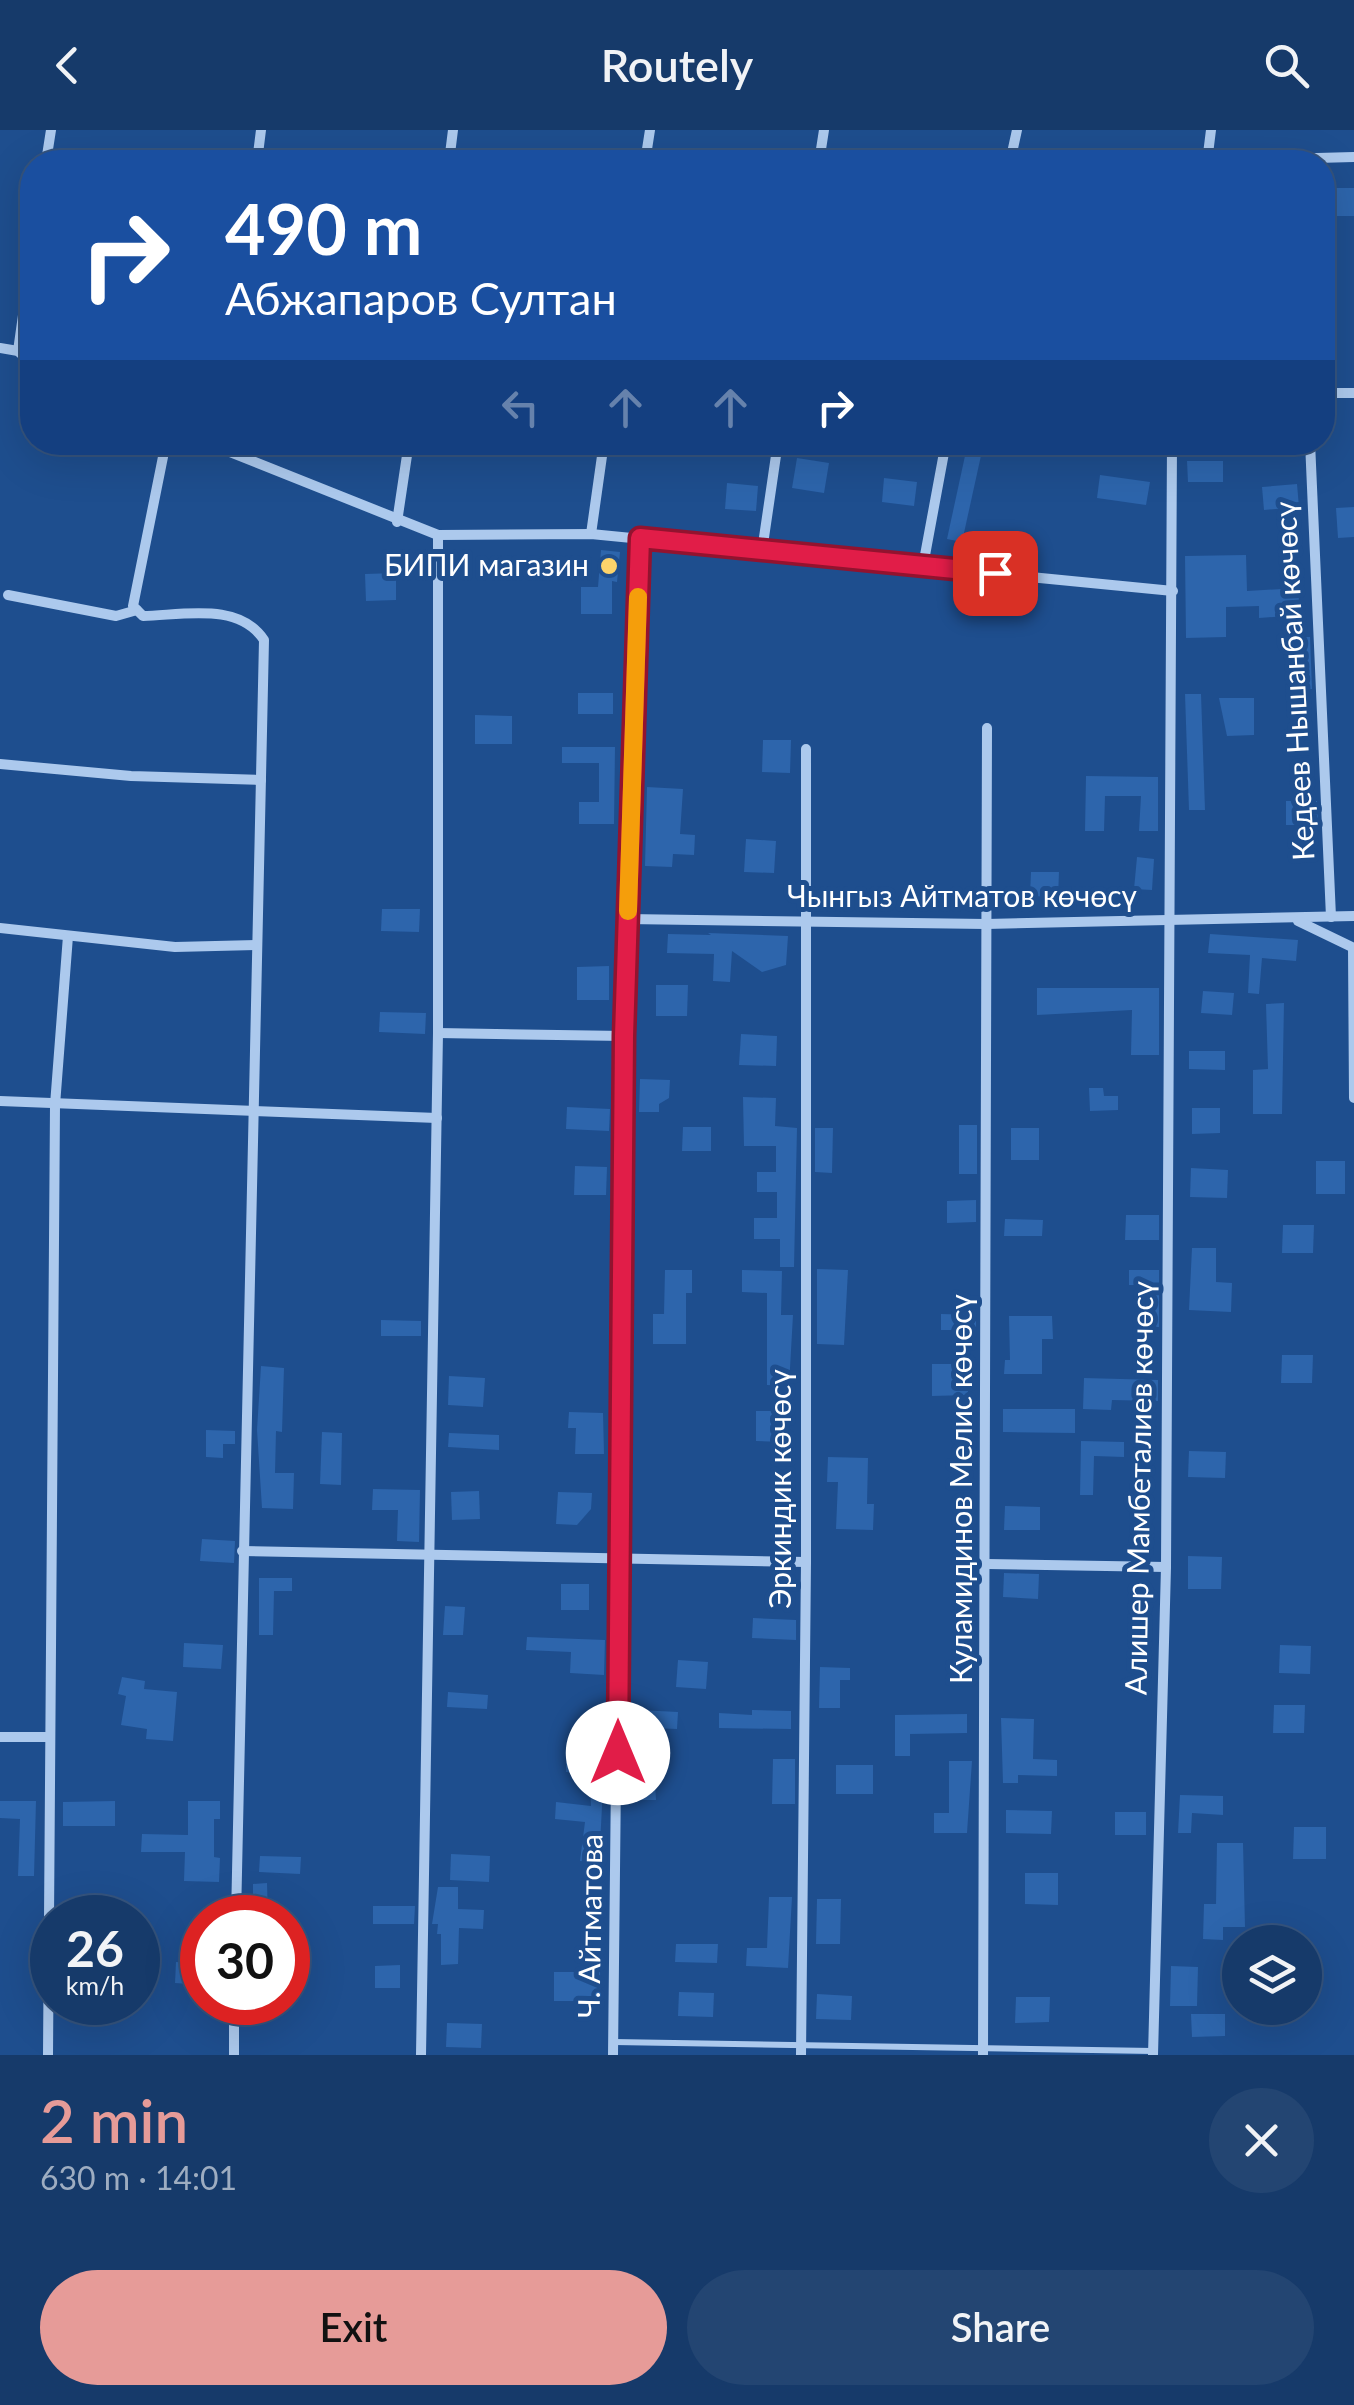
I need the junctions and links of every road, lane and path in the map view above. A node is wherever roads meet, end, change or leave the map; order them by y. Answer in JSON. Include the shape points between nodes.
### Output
{"nodes":[{"id":1,"x":20,"y":337,"type":"edge"},
{"id":2,"x":0,"y":348,"type":"edge"},
{"id":3,"x":18,"y":351,"type":"joint"},
{"id":4,"x":163,"y":455,"type":"edge"},
{"id":5,"x":241,"y":455,"type":"edge"},
{"id":6,"x":406,"y":455,"type":"edge"},
{"id":7,"x":602,"y":455,"type":"edge"},
{"id":8,"x":776,"y":455,"type":"edge"},
{"id":9,"x":944,"y":455,"type":"edge"},
{"id":10,"x":1172,"y":455,"type":"edge"},
{"id":11,"x":1311,"y":455,"type":"edge"},
{"id":12,"x":397,"y":522,"type":"junction"},
{"id":13,"x":591,"y":534,"type":"junction"},
{"id":14,"x":438,"y":535,"type":"junction"},
{"id":15,"x":640,"y":538,"type":"junction"},
{"id":16,"x":762,"y":551,"type":"junction"},
{"id":17,"x":924,"y":566,"type":"junction"},
{"id":18,"x":1174,"y":591,"type":"junction"},
{"id":19,"x":8,"y":595,"type":"dead end"},
{"id":20,"x":137,"y":610,"type":"junction"},
{"id":21,"x":987,"y":728,"type":"dead end"},
{"id":22,"x":806,"y":749,"type":"dead end"},
{"id":23,"x":0,"y":764,"type":"edge"},
{"id":24,"x":261,"y":780,"type":"junction"},
{"id":25,"x":1354,"y":916,"type":"edge"},
{"id":26,"x":1331,"y":917,"type":"junction"},
{"id":27,"x":627,"y":920,"type":"junction"},
{"id":28,"x":1297,"y":920,"type":"junction"},
{"id":29,"x":1172,"y":921,"type":"junction"},
{"id":30,"x":805,"y":922,"type":"junction"},
{"id":31,"x":986,"y":924,"type":"junction"},
{"id":32,"x":0,"y":928,"type":"edge"},
{"id":33,"x":68,"y":936,"type":"junction"},
{"id":34,"x":257,"y":945,"type":"junction"},
{"id":35,"x":1353,"y":948,"type":"edge"},
{"id":36,"x":438,"y":1033,"type":"junction"},
{"id":37,"x":624,"y":1036,"type":"junction"},
{"id":38,"x":1354,"y":1098,"type":"edge"},
{"id":39,"x":0,"y":1101,"type":"edge"},
{"id":40,"x":55,"y":1105,"type":"junction"},
{"id":41,"x":254,"y":1111,"type":"junction"},
{"id":42,"x":437,"y":1118,"type":"junction"},
{"id":43,"x":242,"y":1552,"type":"junction"},
{"id":44,"x":430,"y":1556,"type":"junction"},
{"id":45,"x":619,"y":1561,"type":"junction"},
{"id":46,"x":806,"y":1562,"type":"junction"},
{"id":47,"x":987,"y":1564,"type":"junction"},
{"id":48,"x":1166,"y":1567,"type":"junction"},
{"id":49,"x":0,"y":1737,"type":"edge"},
{"id":50,"x":48,"y":1737,"type":"junction"},
{"id":51,"x":236,"y":1895,"type":"edge"},
{"id":52,"x":234,"y":2025,"type":"edge"},
{"id":53,"x":614,"y":2042,"type":"junction"},
{"id":54,"x":800,"y":2051,"type":"edge"},
{"id":55,"x":983,"y":2051,"type":"edge"},
{"id":56,"x":1153,"y":2053,"type":"edge"},
{"id":57,"x":48,"y":2055,"type":"edge"},
{"id":58,"x":234,"y":2055,"type":"edge"},
{"id":59,"x":421,"y":2055,"type":"edge"},
{"id":60,"x":613,"y":2055,"type":"edge"}],
"edges":[{"from":1,"to":3,"type":"street"},
{"from":2,"to":3,"type":"street"},
{"from":4,"to":20,"type":"street"},
{"from":5,"to":12,"type":"street"},
{"from":6,"to":12,"type":"street"},
{"from":7,"to":13,"type":"street"},
{"from":8,"to":16,"type":"street"},
{"from":9,"to":17,"type":"street"},
{"from":10,"to":18,"type":"street","name":"Алишер Мамбеталиев көчөсү"},
{"from":11,"to":26,"type":"street","name":"Кедеев Нышанбай көчөсү"},
{"from":12,"to":14,"type":"street"},
{"from":13,"to":14,"type":"street"},
{"from":13,"to":15,"type":"street"},
{"from":14,"to":36,"type":"street"},
{"from":15,"to":16,"type":"street"},
{"from":15,"to":27,"type":"street","name":"Ч. Айтматова"},
{"from":16,"to":17,"type":"street"},
{"from":17,"to":18,"type":"street"},
{"from":18,"to":29,"type":"street","name":"Алишер Мамбеталиев көчөсү"},
{"from":19,"to":20,"type":"street","via":[[116,616]]},
{"from":20,"to":24,"type":"street","via":[[143,616],[234,615],[252,622],[264,640]]},
{"from":21,"to":31,"type":"street","name":"Куламидинов Мелис көчөсү"},
{"from":22,"to":30,"type":"street","name":"Эркиндик көчөсү"},
{"from":23,"to":24,"type":"street"},
{"from":24,"to":34,"type":"street"},
{"from":25,"to":26,"type":"street","name":"Чынгыз Айтматов көчөсү"},
{"from":26,"to":28,"type":"street","name":"Чынгыз Айтматов көчөсү"},
{"from":27,"to":30,"type":"street","name":"Чынгыз Айтматов көчөсү"},
{"from":27,"to":37,"type":"street","name":"Ч. Айтматова"},
{"from":28,"to":29,"type":"street","name":"Чынгыз Айтматов көчөсү"},
{"from":28,"to":35,"type":"street","name":"Чынгыз Айтматов көчөсү"},
{"from":29,"to":31,"type":"street","name":"Чынгыз Айтматов көчөсү"},
{"from":29,"to":48,"type":"street","name":"Алишер Мамбеталиев көчөсү"},
{"from":30,"to":31,"type":"street","name":"Чынгыз Айтматов көчөсү"},
{"from":30,"to":46,"type":"street","name":"Эркиндик көчөсү"},
{"from":31,"to":47,"type":"street","name":"Куламидинов Мелис көчөсү"},
{"from":32,"to":33,"type":"street"},
{"from":33,"to":34,"type":"street","via":[[175,947]]},
{"from":33,"to":40,"type":"street"},
{"from":34,"to":41,"type":"street"},
{"from":35,"to":38,"type":"street"},
{"from":36,"to":37,"type":"street"},
{"from":36,"to":42,"type":"street"},
{"from":37,"to":45,"type":"street","name":"Ч. Айтматова"},
{"from":39,"to":40,"type":"street"},
{"from":40,"to":41,"type":"street"},
{"from":40,"to":50,"type":"street"},
{"from":41,"to":42,"type":"street"},
{"from":41,"to":43,"type":"street"},
{"from":42,"to":44,"type":"street"},
{"from":43,"to":44,"type":"street"},
{"from":43,"to":51,"type":"street"},
{"from":44,"to":45,"type":"street"},
{"from":44,"to":59,"type":"street"},
{"from":45,"to":46,"type":"street"},
{"from":45,"to":53,"type":"street","name":"Ч. Айтматова"},
{"from":46,"to":54,"type":"street","name":"Эркиндик көчөсү"},
{"from":47,"to":48,"type":"street"},
{"from":47,"to":55,"type":"street","name":"Куламидинов Мелис көчөсү"},
{"from":48,"to":56,"type":"street","name":"Алишер Мамбеталиев көчөсү"},
{"from":49,"to":50,"type":"street"},
{"from":50,"to":57,"type":"street"},
{"from":52,"to":58,"type":"street"},
{"from":53,"to":54,"type":"lane"},
{"from":53,"to":60,"type":"street","name":"Ч. Айтматова"},
{"from":54,"to":55,"type":"lane"},
{"from":55,"to":56,"type":"lane"}]}
